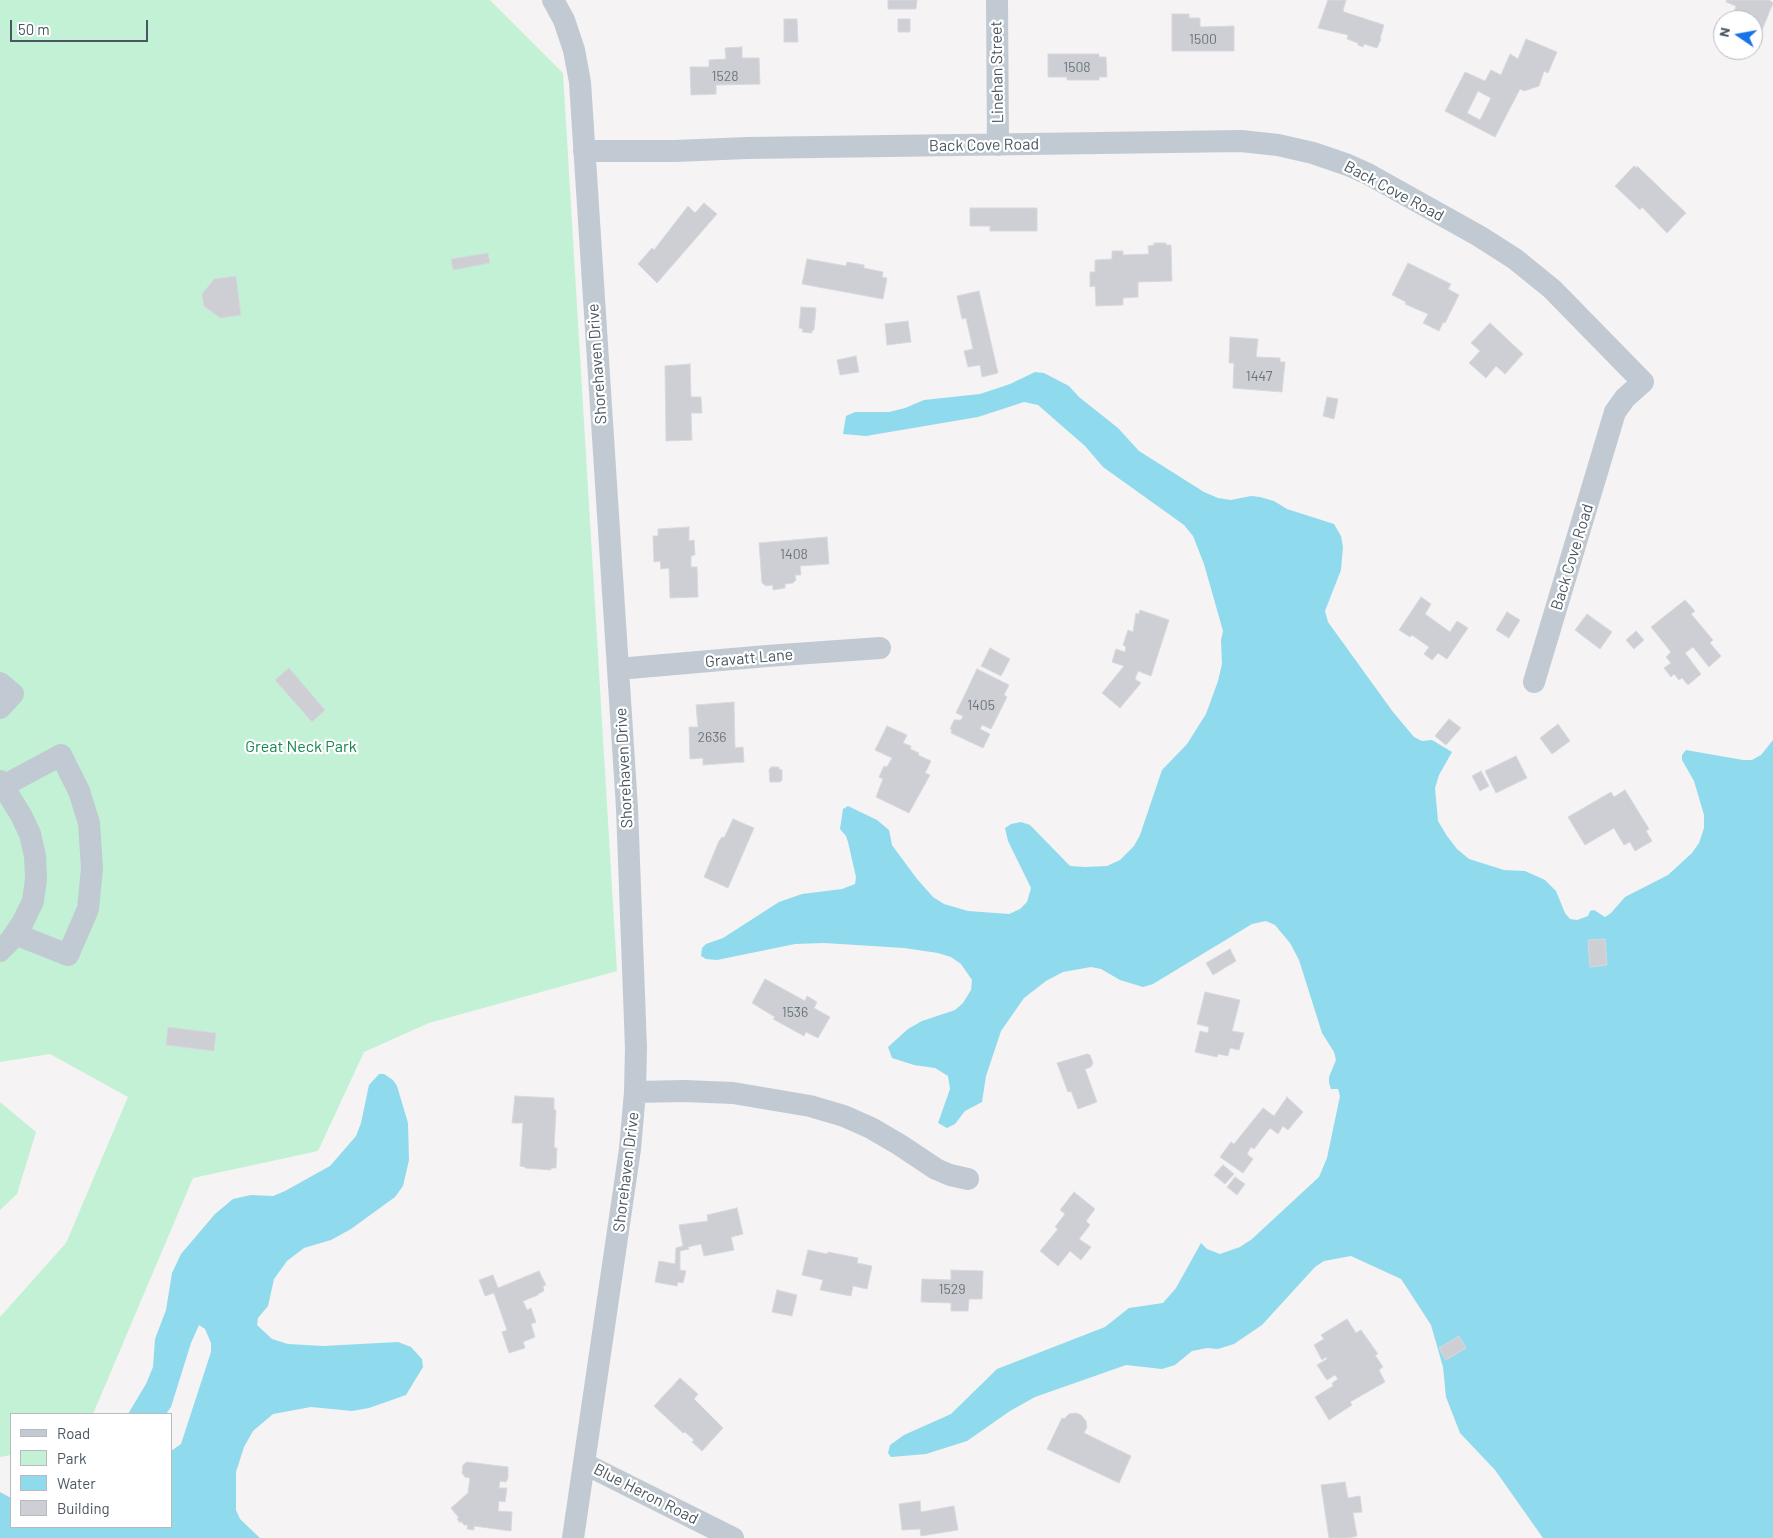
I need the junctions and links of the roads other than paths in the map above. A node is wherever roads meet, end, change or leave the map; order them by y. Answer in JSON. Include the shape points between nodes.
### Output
{"nodes":[{"id":1,"x":553,"y":0,"type":"edge"},
{"id":2,"x":997,"y":0,"type":"edge"},
{"id":3,"x":998,"y":144,"type":"junction"},
{"id":4,"x":584,"y":151,"type":"junction"},
{"id":5,"x":880,"y":648,"type":"dead end"},
{"id":6,"x":618,"y":670,"type":"junction"},
{"id":7,"x":1534,"y":682,"type":"dead end"},
{"id":8,"x":0,"y":683,"type":"edge"},
{"id":9,"x":0,"y":708,"type":"edge"},
{"id":10,"x":1,"y":783,"type":"edge"},
{"id":11,"x":15,"y":934,"type":"junction"},
{"id":12,"x":0,"y":951,"type":"edge"},
{"id":13,"x":635,"y":1092,"type":"junction"},
{"id":14,"x":968,"y":1178,"type":"dead end"},
{"id":15,"x":585,"y":1464,"type":"junction"},
{"id":16,"x":574,"y":1538,"type":"edge"},
{"id":17,"x":733,"y":1538,"type":"edge"}],
"edges":[{"from":1,"to":4,"type":"street","name":"Shorehaven Drive","via":[[574,50],[580,82]]},
{"from":2,"to":3,"type":"street","name":"Linehan Street"},
{"from":3,"to":4,"type":"street","name":"Back Cove Road"},
{"from":3,"to":7,"type":"street","name":"Back Cove Road","via":[[1241,141],[1313,153],[1368,174],[1479,236],[1552,289],[1583,320],[1644,382],[1625,398],[1615,412]]},
{"from":4,"to":6,"type":"street","name":"Shorehaven Drive"},
{"from":5,"to":6,"type":"street","name":"Gravatt Lane"},
{"from":6,"to":13,"type":"street","name":"Shorehaven Drive","via":[[636,1048]]},
{"from":8,"to":9,"type":"street","via":[[13,694]]},
{"from":10,"to":11,"type":"street","via":[[30,834],[35,856],[33,901]]},
{"from":10,"to":11,"type":"street","via":[[61,755],[79,791],[89,823],[92,868],[88,909],[68,955]]},
{"from":11,"to":12,"type":"street"},
{"from":13,"to":14,"type":"street","via":[[733,1093],[810,1106],[871,1128],[936,1169]]},
{"from":13,"to":15,"type":"street","name":"Shorehaven Drive","via":[[630,1149]]},
{"from":15,"to":16,"type":"street","name":"Shorehaven Drive"},
{"from":15,"to":17,"type":"street","name":"Blue Heron Road"}]}
